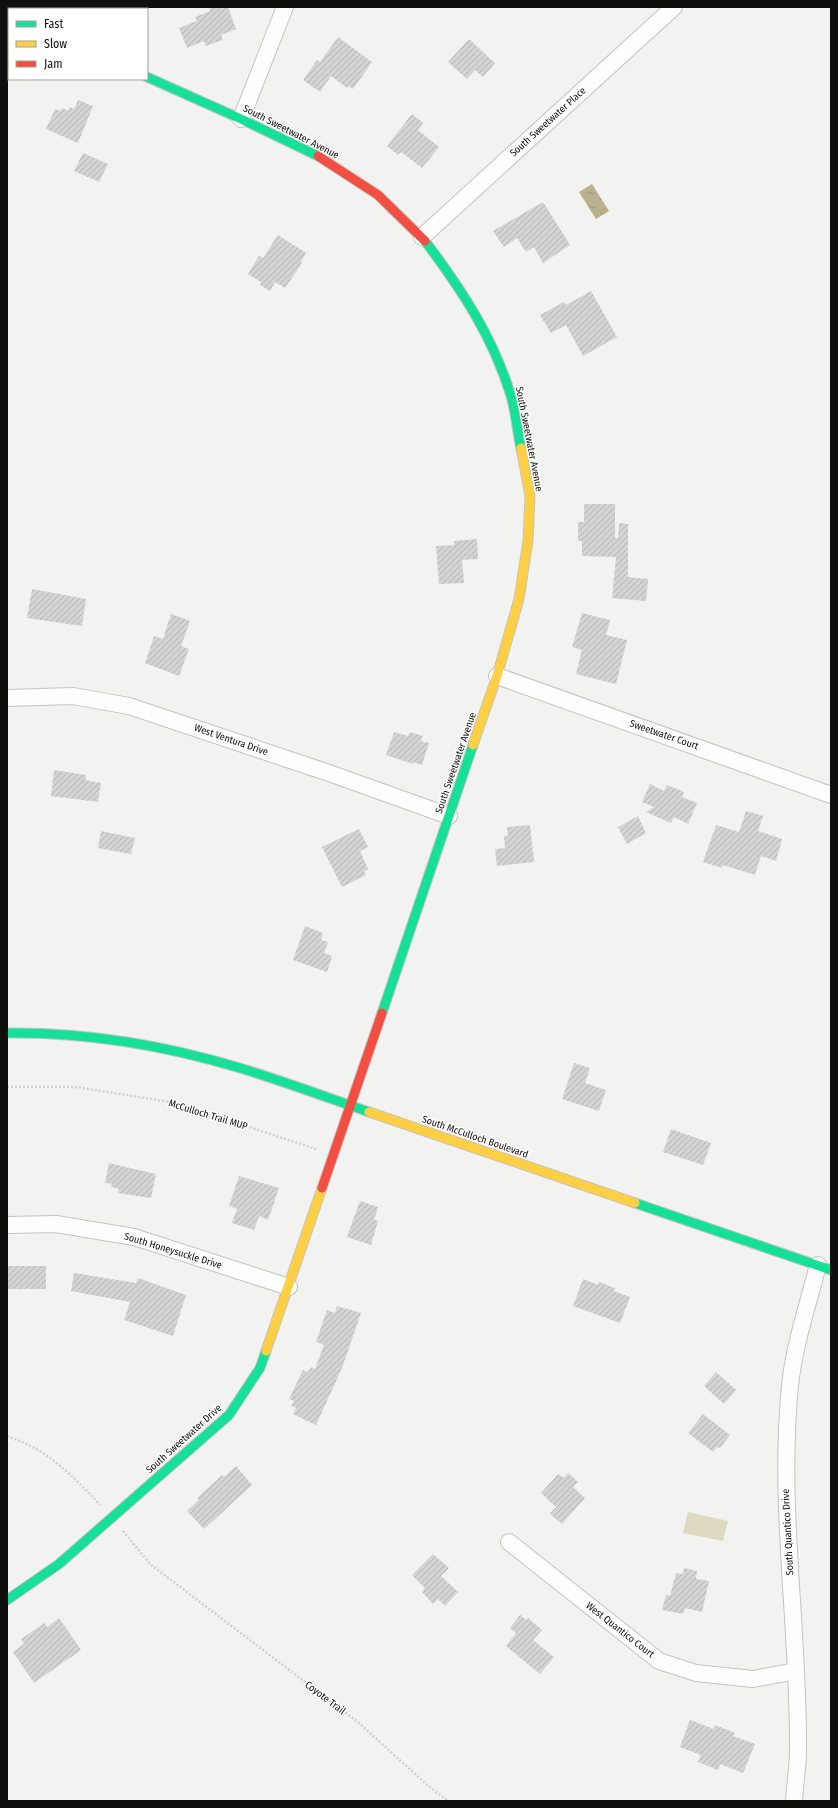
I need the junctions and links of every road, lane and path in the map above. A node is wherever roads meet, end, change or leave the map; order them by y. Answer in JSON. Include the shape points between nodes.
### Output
{"nodes":[{"id":1,"x":285,"y":7,"type":"edge"},
{"id":2,"x":674,"y":7,"type":"edge"},
{"id":3,"x":148,"y":77,"type":"edge"},
{"id":4,"x":241,"y":118,"type":"junction"},
{"id":5,"x":422,"y":237,"type":"junction"},
{"id":6,"x":497,"y":676,"type":"junction"},
{"id":7,"x":7,"y":698,"type":"edge"},
{"id":8,"x":831,"y":795,"type":"edge"},
{"id":9,"x":449,"y":816,"type":"junction"},
{"id":10,"x":7,"y":1033,"type":"edge"},
{"id":11,"x":7,"y":1087,"type":"edge"},
{"id":12,"x":350,"y":1106,"type":"junction"},
{"id":13,"x":334,"y":1155,"type":"junction"},
{"id":14,"x":7,"y":1225,"type":"edge"},
{"id":15,"x":825,"y":1268,"type":"edge"},
{"id":16,"x":289,"y":1287,"type":"junction"},
{"id":17,"x":509,"y":1542,"type":"dead end"},
{"id":18,"x":7,"y":1600,"type":"edge"},
{"id":19,"x":197,"y":1601,"type":"dead end"},
{"id":20,"x":796,"y":1671,"type":"junction"},
{"id":21,"x":448,"y":1801,"type":"edge"},
{"id":22,"x":794,"y":1801,"type":"edge"}],
"edges":[{"from":1,"to":4,"type":"street"},
{"from":2,"to":5,"type":"street","name":"South Sweetwater Place"},
{"from":3,"to":4,"type":"street","name":"South Sweetwater Avenue"},
{"from":4,"to":5,"type":"street","name":"South Sweetwater Avenue","via":[[326,160],[378,195]]},
{"from":5,"to":6,"type":"street","name":"South Sweetwater Avenue","via":[[473,308],[494,349],[511,397],[523,454],[530,496],[528,541],[519,599]]},
{"from":6,"to":8,"type":"street","name":"Sweetwater Court"},
{"from":6,"to":9,"type":"street","name":"South Sweetwater Avenue"},
{"from":7,"to":9,"type":"street","name":"West Ventura Drive","via":[[73,696],[128,706]]},
{"from":9,"to":12,"type":"street","name":"South Sweetwater Avenue"},
{"from":10,"to":12,"type":"street","name":"South McCulloch Boulevard","via":[[28,1032],[109,1038],[175,1051],[240,1068]]},
{"from":11,"to":13,"type":"path","name":"McCulloch Trail MUP","via":[[77,1087],[176,1104]]},
{"from":12,"to":13,"type":"street","name":"South Sweetwater Drive"},
{"from":12,"to":15,"type":"street","name":"South McCulloch Boulevard"},
{"from":13,"to":16,"type":"street","name":"South Sweetwater Drive"},
{"from":14,"to":16,"type":"street","name":"South Honeysuckle Drive","via":[[56,1224],[134,1237]]},
{"from":15,"to":20,"type":"street","name":"South Quantico Drive","via":[[796,1351],[786,1433],[786,1485]]},
{"from":16,"to":18,"type":"street","name":"South Sweetwater Drive","via":[[260,1368],[229,1415],[59,1564]]},
{"from":17,"to":20,"type":"street","name":"West Quantico Court","via":[[659,1661],[696,1673],[753,1679]]},
{"from":19,"to":21,"type":"path","name":"Coyote Trail","via":[[359,1723]]},
{"from":20,"to":22,"type":"street","name":"South Quantico Drive","via":[[798,1751]]}]}
